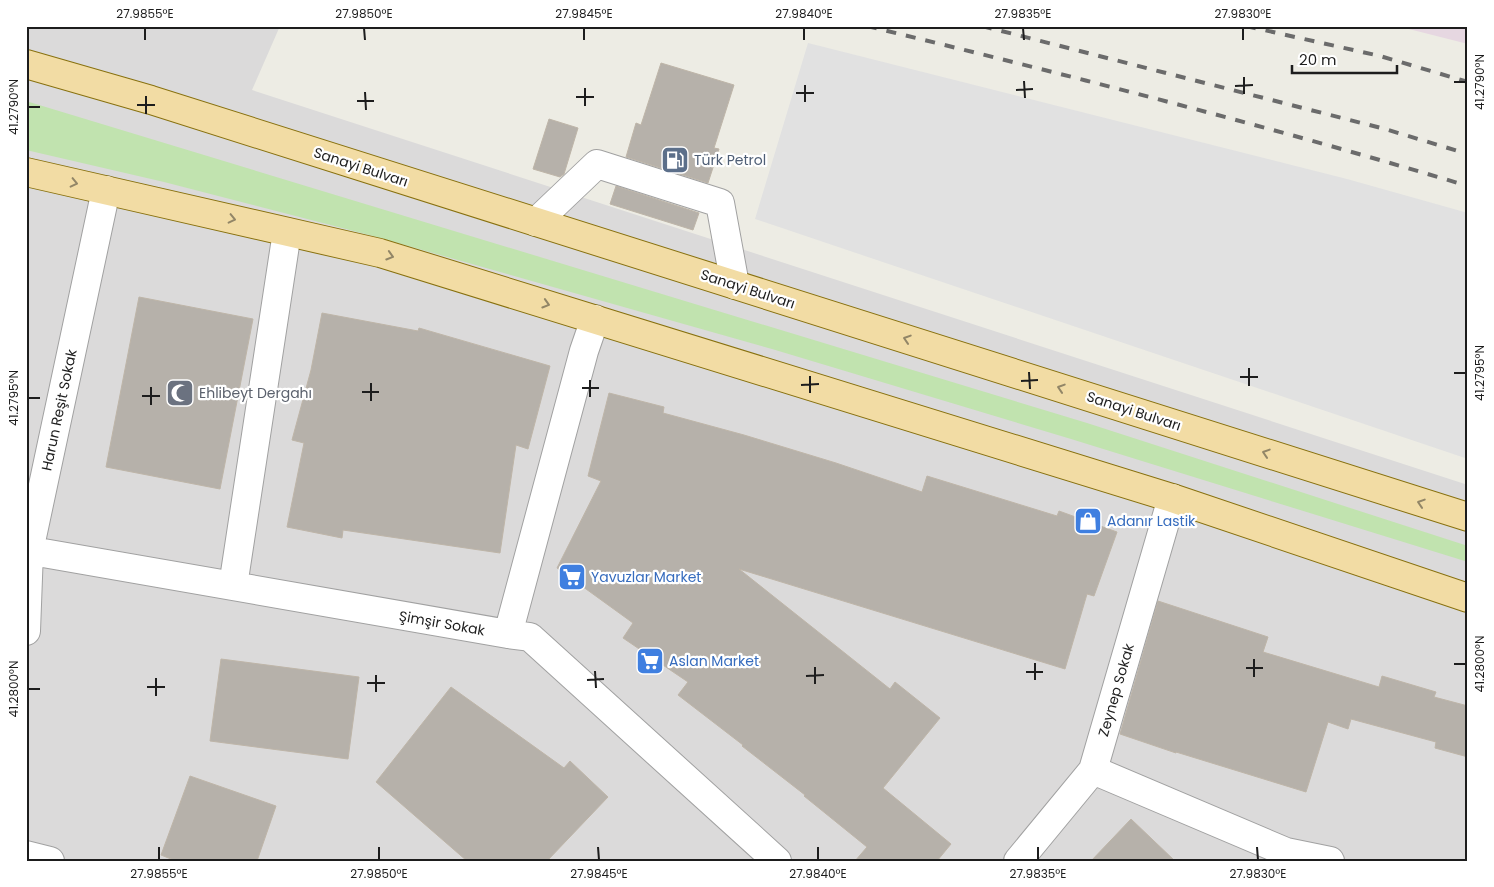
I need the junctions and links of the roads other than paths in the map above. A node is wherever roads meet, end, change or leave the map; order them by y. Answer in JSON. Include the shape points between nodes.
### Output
{"nodes":[{"id":1,"x":26,"y":64,"type":"edge"},
{"id":2,"x":26,"y":172,"type":"edge"},
{"id":3,"x":106,"y":190,"type":"junction"},
{"id":4,"x":536,"y":222,"type":"junction"},
{"id":5,"x":288,"y":232,"type":"junction"},
{"id":6,"x":735,"y":285,"type":"junction"},
{"id":7,"x":595,"y":319,"type":"junction"},
{"id":8,"x":1172,"y":498,"type":"junction"},
{"id":9,"x":1468,"y":517,"type":"edge"},
{"id":10,"x":28,"y":550,"type":"edge"},
{"id":11,"x":233,"y":586,"type":"junction"},
{"id":12,"x":1468,"y":598,"type":"edge"},
{"id":13,"x":26,"y":632,"type":"edge"},
{"id":14,"x":508,"y":634,"type":"junction"},
{"id":15,"x":1093,"y":770,"type":"junction"},
{"id":16,"x":26,"y":855,"type":"edge"},
{"id":17,"x":1282,"y":856,"type":"edge"},
{"id":18,"x":50,"y":861,"type":"edge"},
{"id":19,"x":777,"y":861,"type":"edge"},
{"id":20,"x":1018,"y":861,"type":"edge"},
{"id":21,"x":1330,"y":861,"type":"edge"}],
"edges":[{"from":1,"to":4,"type":"main road","name":"Sanayi Bulvarı","via":[[151,100]]},
{"from":2,"to":3,"type":"main road","one_way":true},
{"from":3,"to":5,"type":"main road","one_way":true},
{"from":3,"to":10,"type":"street","name":"Harun Reşit Sokak"},
{"from":4,"to":6,"type":"main road","name":"Sanayi Bulvarı"},
{"from":4,"to":6,"type":"street","via":[[597,164],[720,202]]},
{"from":5,"to":7,"type":"main road","one_way":true,"via":[[380,253]]},
{"from":5,"to":11,"type":"street"},
{"from":9,"to":6,"type":"main road","name":"Sanayi Bulvarı","one_way":true},
{"from":7,"to":8,"type":"main road"},
{"from":7,"to":14,"type":"street"},
{"from":8,"to":12,"type":"main road"},
{"from":8,"to":15,"type":"street","name":"Zeynep Sokak"},
{"from":10,"to":11,"type":"street","name":"Şimşir Sokak"},
{"from":10,"to":13,"type":"street","name":"Harun Reşit Sokak"},
{"from":11,"to":14,"type":"street","name":"Şimşir Sokak"},
{"from":14,"to":19,"type":"street","name":"Şimşir Sokak","via":[[530,637]]},
{"from":15,"to":17,"type":"street"},
{"from":15,"to":20,"type":"street","name":"Zeynep Sokak"},
{"from":16,"to":18,"type":"street"},
{"from":17,"to":21,"type":"street"}]}
